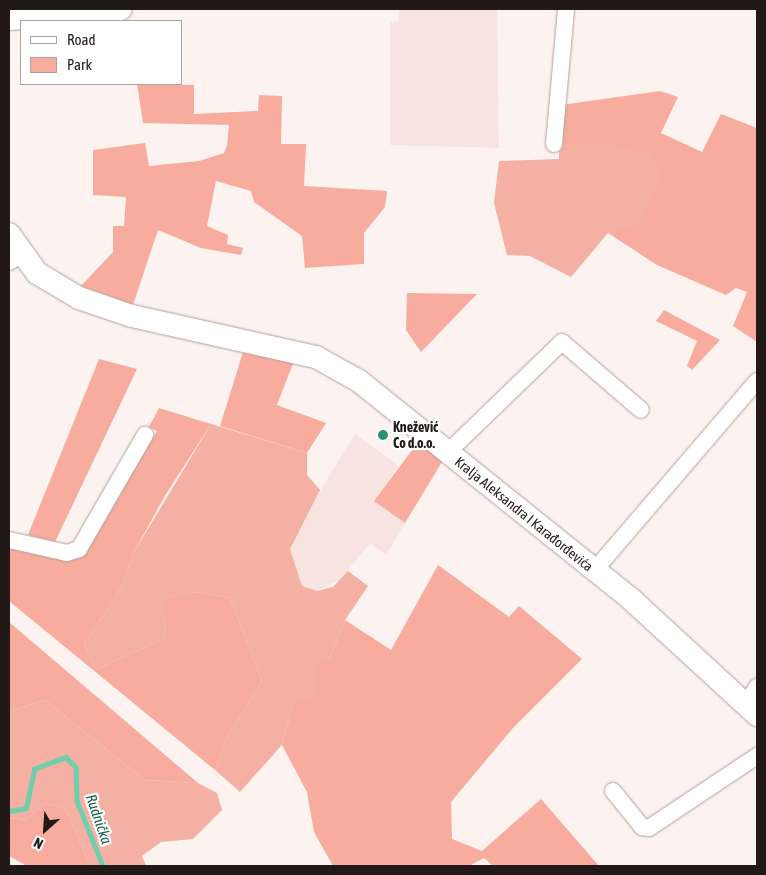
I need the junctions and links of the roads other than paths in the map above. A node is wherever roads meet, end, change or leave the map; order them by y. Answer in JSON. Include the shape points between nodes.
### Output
{"nodes":[{"id":1,"x":120,"y":9,"type":"edge"},
{"id":2,"x":566,"y":9,"type":"edge"},
{"id":3,"x":9,"y":19,"type":"edge"},
{"id":4,"x":554,"y":144,"type":"dead end"},
{"id":5,"x":9,"y":234,"type":"edge"},
{"id":6,"x":15,"y":259,"type":"edge"},
{"id":7,"x":757,"y":381,"type":"edge"},
{"id":8,"x":641,"y":410,"type":"dead end"},
{"id":9,"x":145,"y":435,"type":"dead end"},
{"id":10,"x":448,"y":452,"type":"junction"},
{"id":11,"x":9,"y":540,"type":"edge"},
{"id":12,"x":594,"y":571,"type":"junction"},
{"id":13,"x":753,"y":702,"type":"edge"},
{"id":14,"x":757,"y":756,"type":"edge"},
{"id":15,"x":613,"y":791,"type":"dead end"}],
"edges":[{"from":1,"to":3,"type":"street"},
{"from":2,"to":4,"type":"street"},
{"from":5,"to":6,"type":"street","name":"Kralja Aleksandra I Karađorđevića"},
{"from":6,"to":10,"type":"street","name":"Kralja Aleksandra I Karađorđevića","via":[[54,286],[96,304],[316,357],[382,397]]},
{"from":7,"to":12,"type":"street"},
{"from":8,"to":10,"type":"street","via":[[562,342]]},
{"from":9,"to":11,"type":"street","via":[[79,550],[67,553]]},
{"from":10,"to":12,"type":"street","name":"Kralja Aleksandra I Karađorđevića"},
{"from":12,"to":13,"type":"street","name":"Kralja Aleksandra I Karađorđevića"},
{"from":14,"to":15,"type":"street","via":[[650,828],[642,828]]}]}
